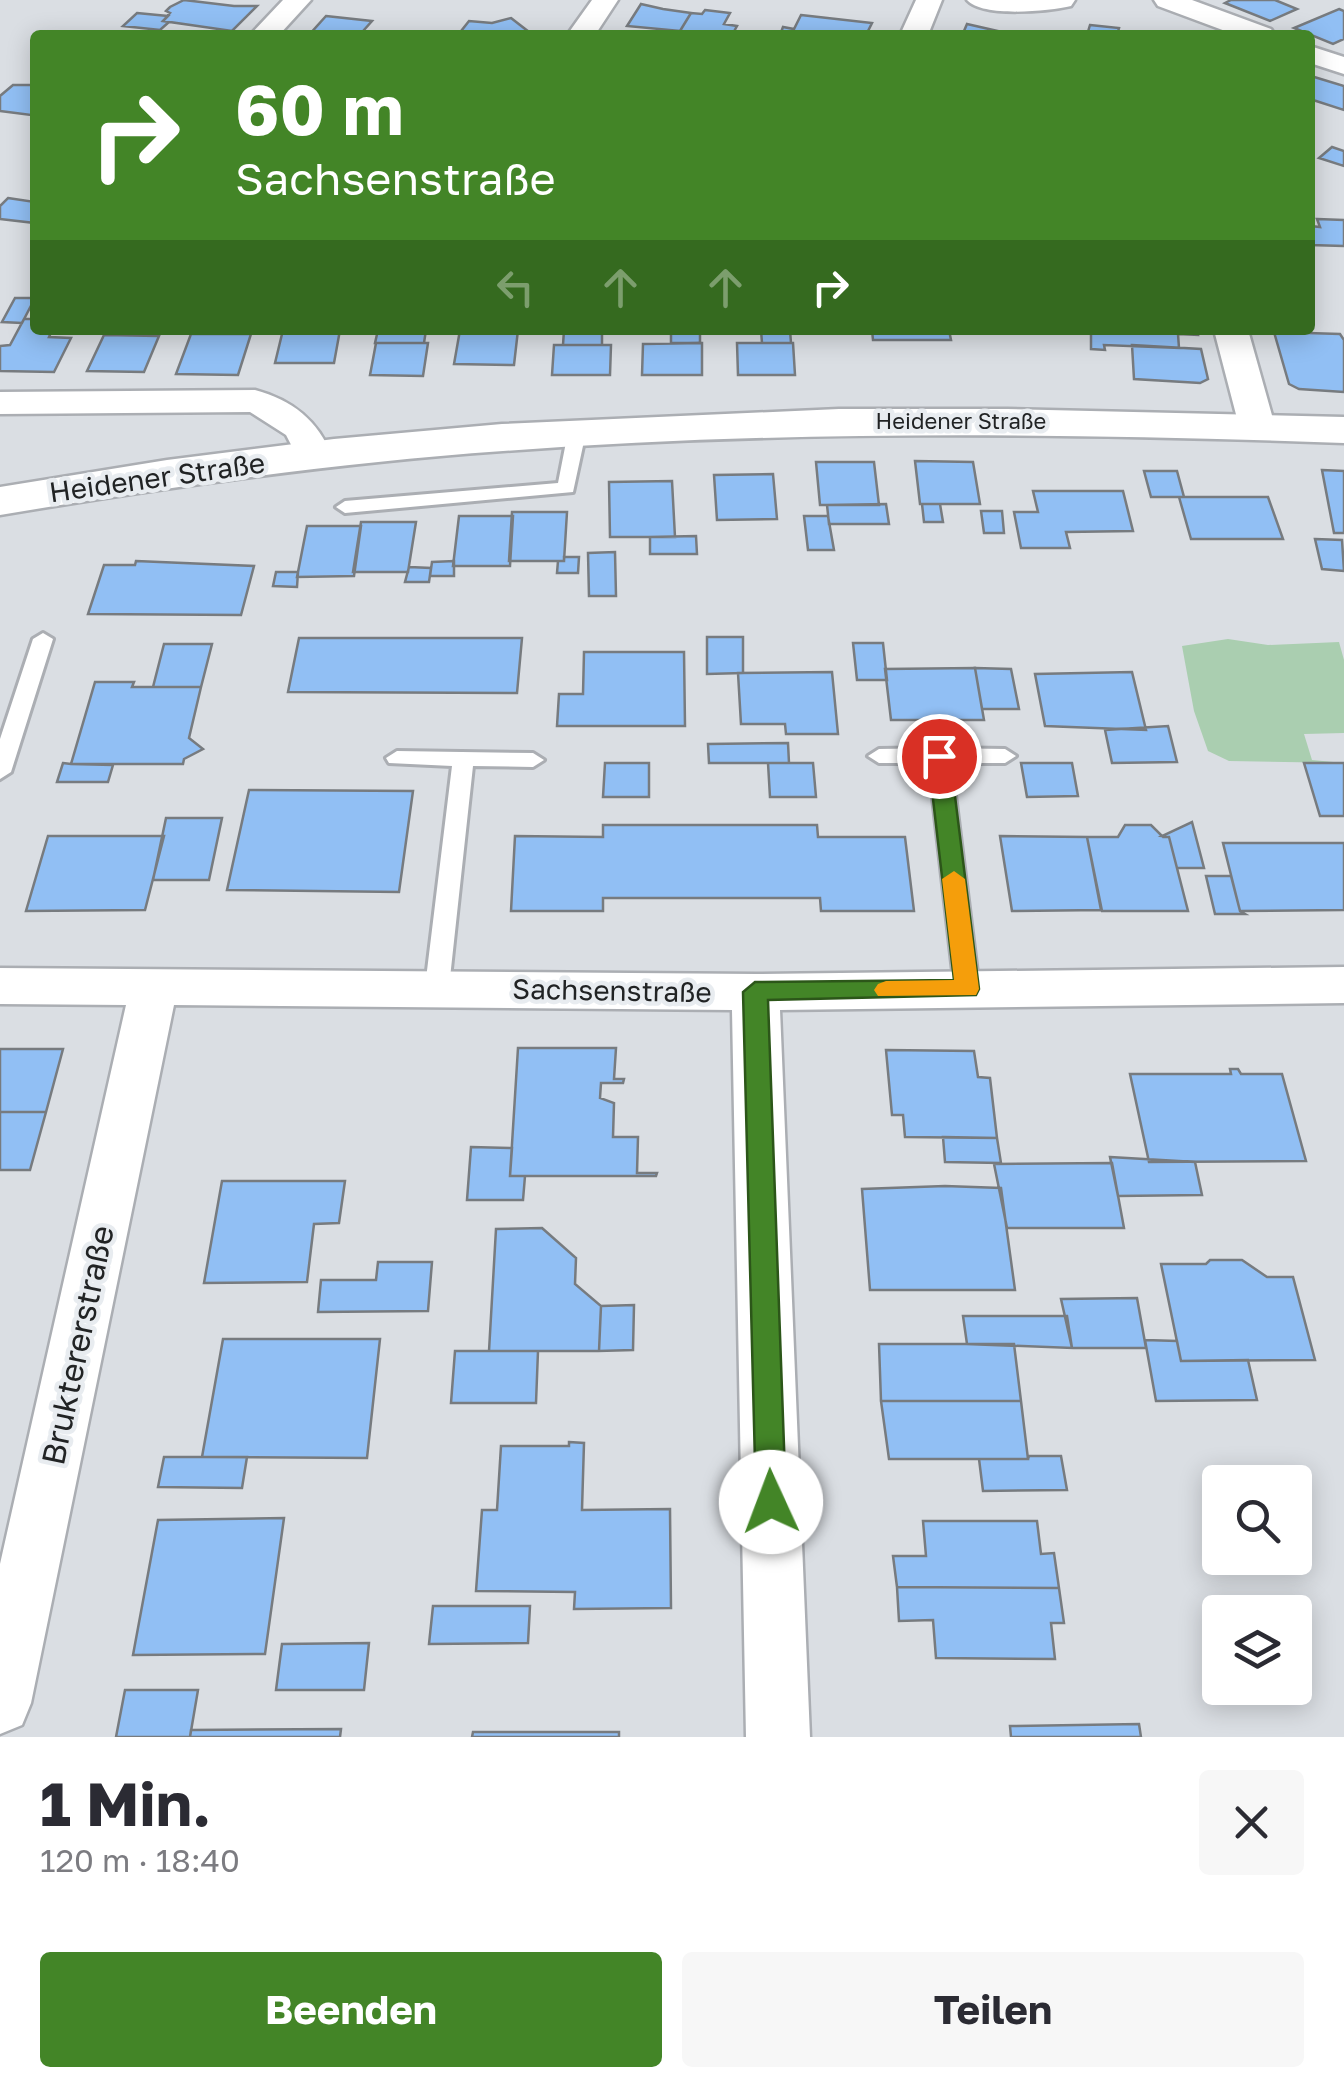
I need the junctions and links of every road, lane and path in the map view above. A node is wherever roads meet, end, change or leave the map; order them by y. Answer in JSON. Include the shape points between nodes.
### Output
{"nodes":[{"id":1,"x":298,"y":0,"type":"edge"},
{"id":2,"x":605,"y":0,"type":"edge"},
{"id":3,"x":929,"y":0,"type":"edge"},
{"id":4,"x":980,"y":0,"type":"edge"},
{"id":5,"x":1062,"y":0,"type":"edge"},
{"id":6,"x":1167,"y":0,"type":"edge"},
{"id":7,"x":269,"y":30,"type":"edge"},
{"id":8,"x":585,"y":30,"type":"edge"},
{"id":9,"x":916,"y":30,"type":"edge"},
{"id":10,"x":1248,"y":30,"type":"edge"},
{"id":11,"x":1315,"y":56,"type":"edge"},
{"id":12,"x":1344,"y":66,"type":"edge"},
{"id":13,"x":1232,"y":335,"type":"edge"},
{"id":14,"x":8,"y":405,"type":"edge"},
{"id":15,"x":1257,"y":426,"type":"junction"},
{"id":16,"x":1344,"y":430,"type":"edge"},
{"id":17,"x":577,"y":432,"type":"junction"},
{"id":18,"x":314,"y":456,"type":"junction"},
{"id":19,"x":0,"y":502,"type":"edge"},
{"id":20,"x":345,"y":507,"type":"dead end"},
{"id":21,"x":43,"y":640,"type":"dead end"},
{"id":22,"x":879,"y":756,"type":"dead end"},
{"id":23,"x":939,"y":756,"type":"junction"},
{"id":24,"x":1005,"y":756,"type":"dead end"},
{"id":25,"x":397,"y":758,"type":"dead end"},
{"id":26,"x":462,"y":759,"type":"junction"},
{"id":27,"x":533,"y":760,"type":"dead end"},
{"id":28,"x":0,"y":772,"type":"edge"},
{"id":29,"x":1344,"y":985,"type":"edge"},
{"id":30,"x":0,"y":986,"type":"edge"},
{"id":31,"x":154,"y":986,"type":"junction"},
{"id":32,"x":437,"y":987,"type":"junction"},
{"id":33,"x":967,"y":989,"type":"junction"},
{"id":34,"x":755,"y":992,"type":"junction"},
{"id":35,"x":0,"y":1703,"type":"edge"},
{"id":36,"x":778,"y":1737,"type":"edge"}],
"edges":[{"from":1,"to":7,"type":"street"},
{"from":2,"to":8,"type":"street"},
{"from":3,"to":9,"type":"street"},
{"from":4,"to":5,"type":"street"},
{"from":6,"to":10,"type":"street"},
{"from":11,"to":12,"type":"street"},
{"from":13,"to":15,"type":"street"},
{"from":14,"to":18,"type":"street","name":"Heidener Straße","via":[[255,402],[292,417]]},
{"from":15,"to":16,"type":"main road","name":"Heidener Straße"},
{"from":15,"to":17,"type":"main road","name":"Heidener Straße","via":[[912,419]]},
{"from":17,"to":18,"type":"main road","name":"Heidener Straße"},
{"from":17,"to":20,"type":"lane","via":[[566,488]]},
{"from":18,"to":19,"type":"main road","name":"Heidener Straße"},
{"from":21,"to":28,"type":"lane"},
{"from":22,"to":23,"type":"lane"},
{"from":23,"to":24,"type":"lane"},
{"from":23,"to":33,"type":"lane"},
{"from":25,"to":26,"type":"lane"},
{"from":26,"to":27,"type":"lane"},
{"from":26,"to":32,"type":"lane"},
{"from":29,"to":33,"type":"street","name":"Sachsenstraße"},
{"from":30,"to":31,"type":"street","name":"Sachsenstraße"},
{"from":31,"to":32,"type":"street","name":"Sachsenstraße"},
{"from":31,"to":35,"type":"street","name":"Bruktererstraße"},
{"from":32,"to":34,"type":"street","name":"Sachsenstraße"},
{"from":33,"to":34,"type":"street","name":"Sachsenstraße"},
{"from":34,"to":36,"type":"street"}]}
